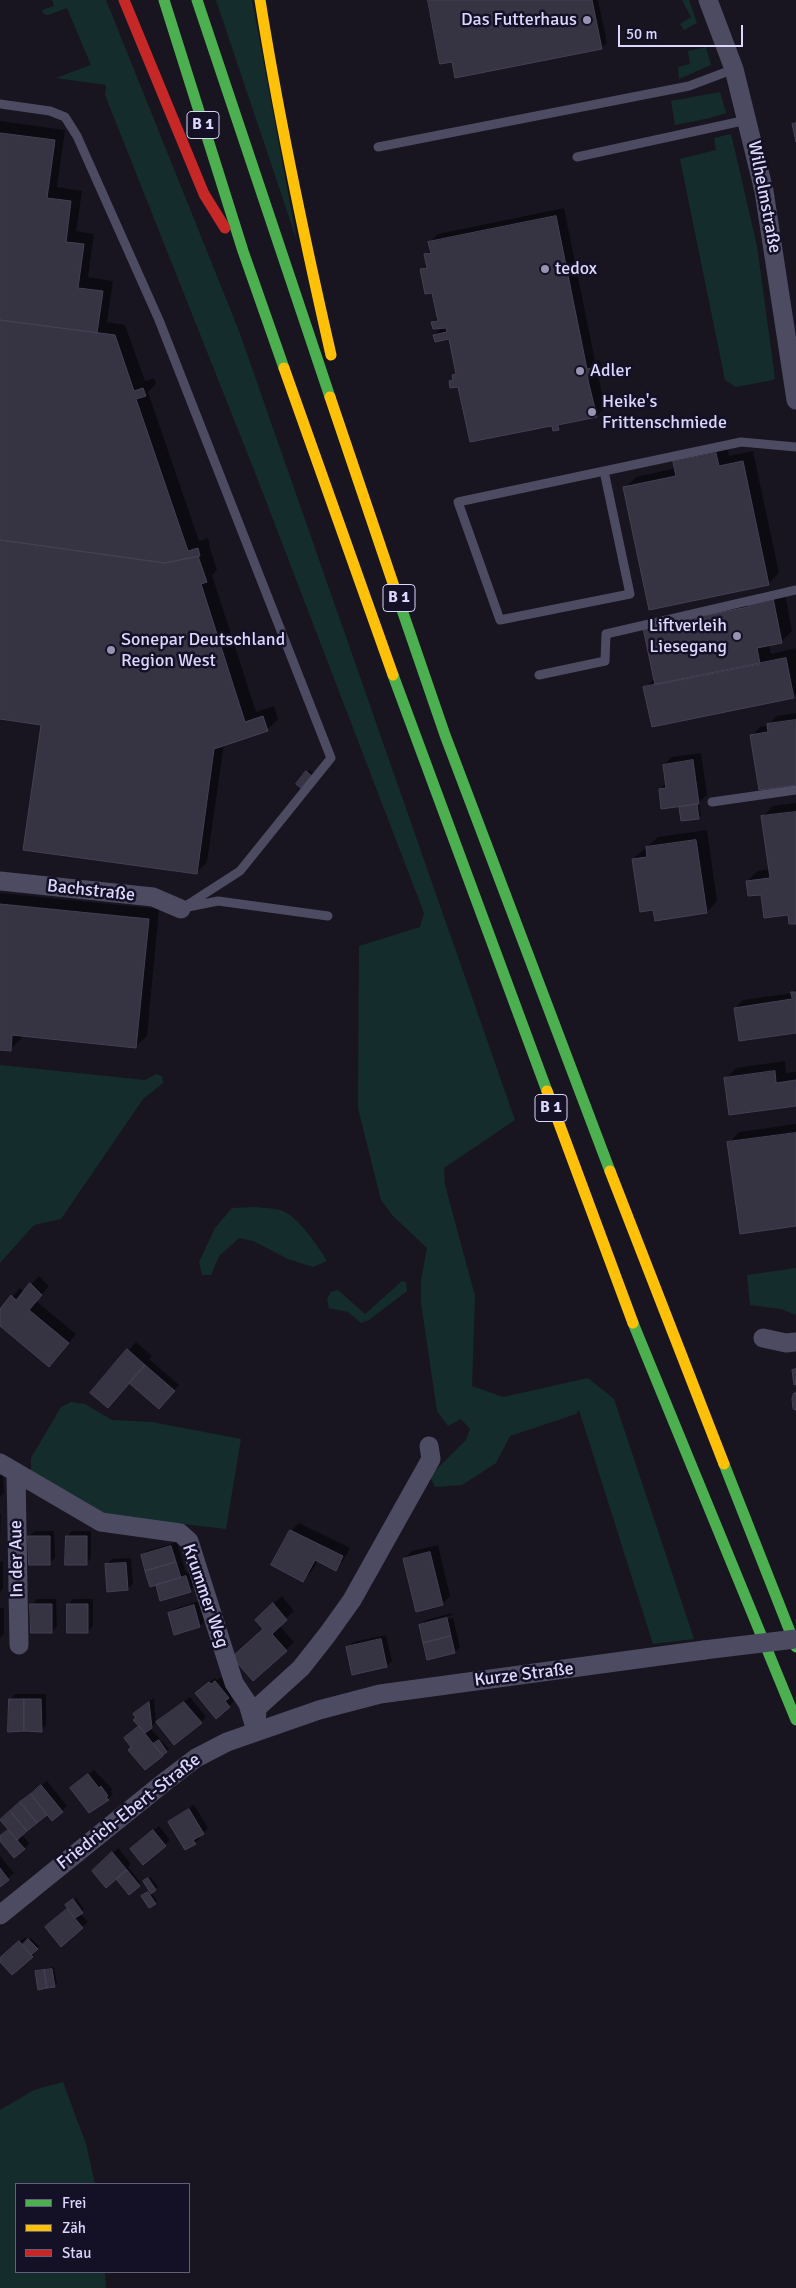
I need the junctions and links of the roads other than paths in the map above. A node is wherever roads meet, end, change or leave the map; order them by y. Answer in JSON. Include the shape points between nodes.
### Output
{"nodes":[{"id":1,"x":124,"y":0,"type":"edge"},
{"id":2,"x":164,"y":0,"type":"edge"},
{"id":3,"x":197,"y":0,"type":"edge"},
{"id":4,"x":260,"y":0,"type":"edge"},
{"id":5,"x":708,"y":0,"type":"edge"},
{"id":6,"x":734,"y":69,"type":"junction"},
{"id":7,"x":0,"y":104,"type":"edge"},
{"id":8,"x":748,"y":120,"type":"junction"},
{"id":9,"x":378,"y":147,"type":"dead end"},
{"id":10,"x":577,"y":157,"type":"dead end"},
{"id":11,"x":243,"y":251,"type":"junction"},
{"id":12,"x":793,"y":354,"type":"edge"},
{"id":13,"x":796,"y":400,"type":"edge"},
{"id":14,"x":796,"y":447,"type":"edge"},
{"id":15,"x":352,"y":462,"type":"junction"},
{"id":16,"x":604,"y":471,"type":"junction"},
{"id":17,"x":796,"y":590,"type":"edge"},
{"id":18,"x":539,"y":675,"type":"dead end"},
{"id":19,"x":796,"y":790,"type":"edge"},
{"id":20,"x":712,"y":802,"type":"dead end"},
{"id":21,"x":0,"y":881,"type":"edge"},
{"id":22,"x":181,"y":909,"type":"junction"},
{"id":23,"x":328,"y":916,"type":"dead end"},
{"id":24,"x":763,"y":1338,"type":"dead end"},
{"id":25,"x":796,"y":1342,"type":"edge"},
{"id":26,"x":430,"y":1446,"type":"dead end"},
{"id":27,"x":8,"y":1468,"type":"edge"},
{"id":28,"x":796,"y":1639,"type":"edge"},
{"id":29,"x":19,"y":1645,"type":"dead end"},
{"id":30,"x":796,"y":1647,"type":"edge"},
{"id":31,"x":796,"y":1720,"type":"edge"},
{"id":32,"x":256,"y":1732,"type":"junction"},
{"id":33,"x":0,"y":1915,"type":"edge"}],
"edges":[{"from":1,"to":11,"type":"highway","via":[[204,194],[216,216]]},
{"from":2,"to":11,"type":"highway","number":"B 1"},
{"from":3,"to":15,"type":"highway","number":"B 1"},
{"from":4,"to":15,"type":"highway","via":[[306,244]]},
{"from":5,"to":6,"type":"street","name":"Wilhelmstraße"},
{"from":6,"to":8,"type":"street","name":"Wilhelmstraße"},
{"from":6,"to":9,"type":"lane","via":[[689,86]]},
{"from":7,"to":22,"type":"lane","via":[[65,116],[77,136],[163,329],[330,758],[240,871]]},
{"from":8,"to":10,"type":"lane"},
{"from":8,"to":12,"type":"street","name":"Wilhelmstraße"},
{"from":11,"to":31,"type":"highway","number":"B 1","via":[[346,545],[546,1093],[632,1320]]},
{"from":12,"to":13,"type":"street","name":"Wilhelmstraße"},
{"from":14,"to":16,"type":"lane","via":[[741,442]]},
{"from":15,"to":30,"type":"highway","number":"B 1","via":[[445,735]]},
{"from":16,"to":16,"type":"lane","via":[[458,502],[500,620],[630,594]]},
{"from":17,"to":18,"type":"lane","via":[[606,634],[605,661]]},
{"from":19,"to":20,"type":"lane"},
{"from":21,"to":22,"type":"street","name":"Bachstraße","via":[[153,897]]},
{"from":22,"to":23,"type":"lane","via":[[218,900]]},
{"from":24,"to":25,"type":"street"},
{"from":26,"to":32,"type":"street","via":[[431,1459],[352,1600],[301,1668],[257,1708]]},
{"from":27,"to":29,"type":"street","name":"In der Aue"},
{"from":27,"to":32,"type":"street","name":"Krummer Weg","via":[[100,1522],[180,1533],[189,1541],[234,1683],[248,1704]]},
{"from":28,"to":32,"type":"street","name":"Kurze Straße","bridge":true,"via":[[380,1694],[319,1710]]},
{"from":32,"to":33,"type":"street","name":"Friedrich-Ebert-Straße","via":[[196,1758]]}]}
